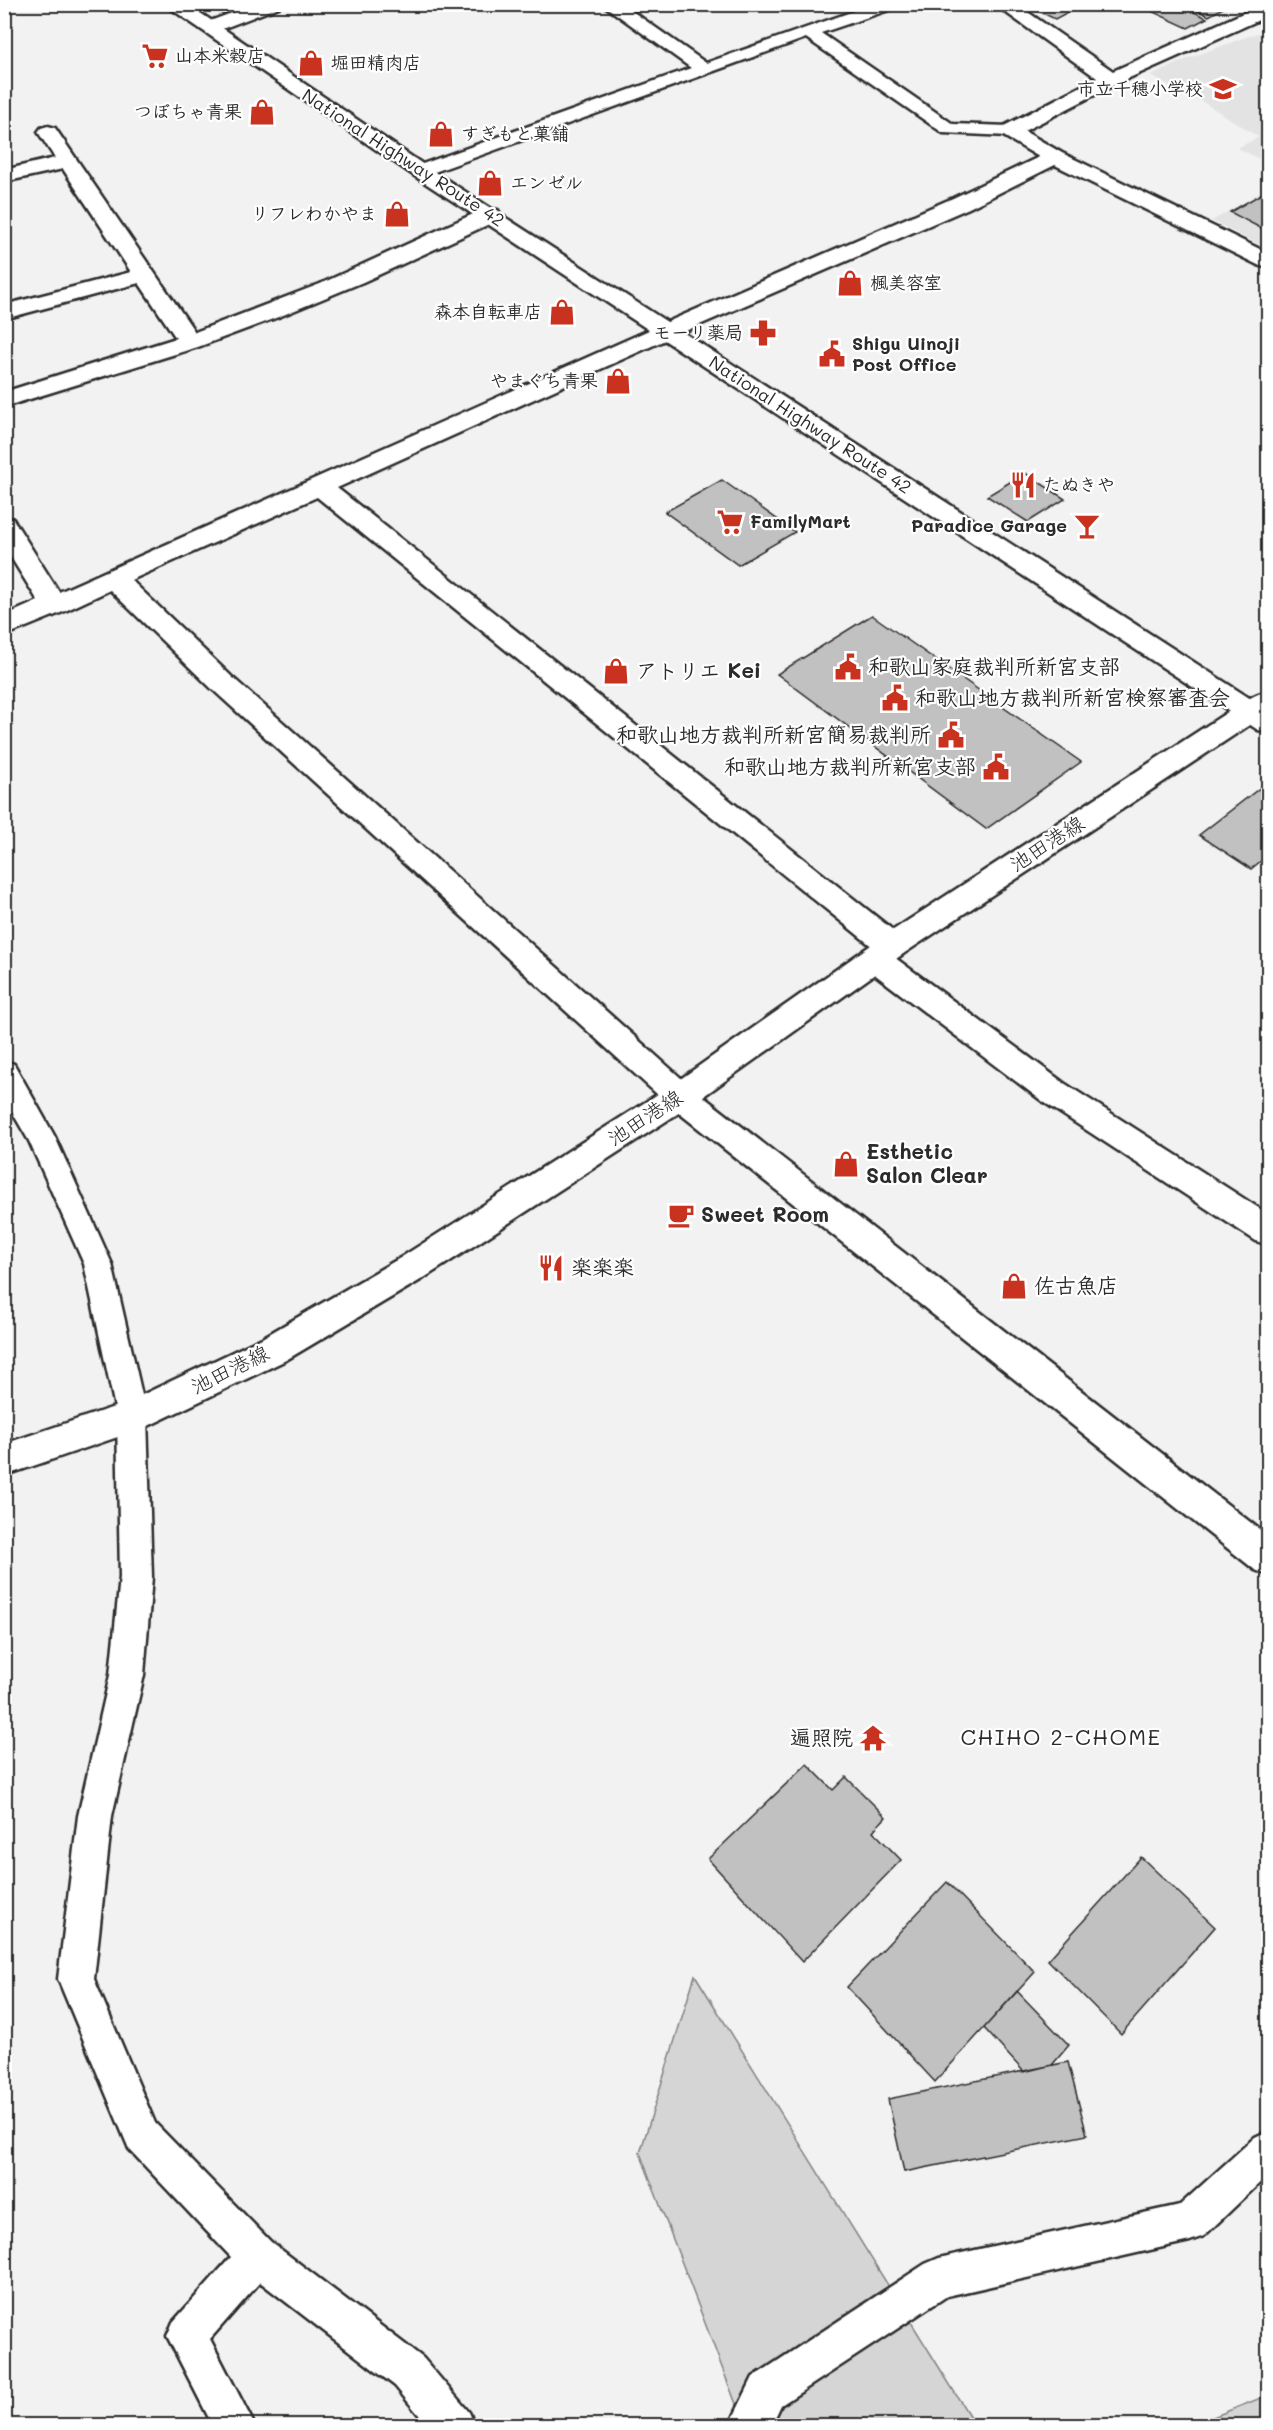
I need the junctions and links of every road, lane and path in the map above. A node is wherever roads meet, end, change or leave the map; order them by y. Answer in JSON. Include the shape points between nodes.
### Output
{"nodes":[{"id":1,"x":173,"y":4,"type":"edge"},
{"id":2,"x":273,"y":4,"type":"edge"},
{"id":3,"x":610,"y":4,"type":"edge"},
{"id":4,"x":892,"y":4,"type":"edge"},
{"id":5,"x":1003,"y":4,"type":"edge"},
{"id":6,"x":1269,"y":9,"type":"edge"},
{"id":7,"x":208,"y":28,"type":"junction"},
{"id":8,"x":808,"y":32,"type":"junction"},
{"id":9,"x":704,"y":69,"type":"junction"},
{"id":10,"x":1111,"y":79,"type":"junction"},
{"id":11,"x":1009,"y":131,"type":"junction"},
{"id":12,"x":48,"y":132,"type":"dead end"},
{"id":13,"x":1056,"y":157,"type":"junction"},
{"id":14,"x":68,"y":162,"type":"junction"},
{"id":15,"x":420,"y":171,"type":"junction"},
{"id":16,"x":4,"y":176,"type":"edge"},
{"id":17,"x":490,"y":215,"type":"junction"},
{"id":18,"x":1269,"y":261,"type":"edge"},
{"id":19,"x":144,"y":275,"type":"junction"},
{"id":20,"x":4,"y":312,"type":"edge"},
{"id":21,"x":666,"y":331,"type":"junction"},
{"id":22,"x":190,"y":342,"type":"junction"},
{"id":23,"x":4,"y":400,"type":"edge"},
{"id":24,"x":319,"y":486,"type":"junction"},
{"id":25,"x":4,"y":525,"type":"edge"},
{"id":26,"x":112,"y":577,"type":"junction"},
{"id":27,"x":54,"y":606,"type":"junction"},
{"id":28,"x":4,"y":627,"type":"edge"},
{"id":29,"x":1263,"y":711,"type":"edge"},
{"id":30,"x":884,"y":953,"type":"junction"},
{"id":31,"x":4,"y":1072,"type":"edge"},
{"id":32,"x":680,"y":1096,"type":"junction"},
{"id":33,"x":1269,"y":1232,"type":"edge"},
{"id":34,"x":132,"y":1417,"type":"junction"},
{"id":35,"x":4,"y":1460,"type":"edge"},
{"id":36,"x":1269,"y":1558,"type":"edge"},
{"id":37,"x":1269,"y":2150,"type":"edge"},
{"id":38,"x":257,"y":2256,"type":"junction"},
{"id":39,"x":235,"y":2426,"type":"edge"},
{"id":40,"x":455,"y":2426,"type":"edge"},
{"id":41,"x":749,"y":2426,"type":"edge"}],
"edges":[{"from":1,"to":7,"type":"main road","name":"National Highway Route 42"},
{"from":2,"to":7,"type":"lane"},
{"from":3,"to":9,"type":"lane"},
{"from":4,"to":8,"type":"lane"},
{"from":5,"to":10,"type":"main road"},
{"from":6,"to":10,"type":"main road"},
{"from":7,"to":15,"type":"main road","name":"National Highway Route 42"},
{"from":8,"to":9,"type":"lane"},
{"from":8,"to":11,"type":"lane","via":[[950,129]]},
{"from":9,"to":15,"type":"lane"},
{"from":10,"to":11,"type":"main road"},
{"from":11,"to":13,"type":"main road"},
{"from":12,"to":14,"type":"main road"},
{"from":13,"to":18,"type":"main road"},
{"from":13,"to":21,"type":"main road","via":[[961,203]]},
{"from":14,"to":16,"type":"main road"},
{"from":14,"to":19,"type":"main road"},
{"from":15,"to":17,"type":"main road","name":"National Highway Route 42"},
{"from":17,"to":21,"type":"main road","name":"National Highway Route 42"},
{"from":17,"to":22,"type":"main road","via":[[330,288]]},
{"from":19,"to":20,"type":"main road"},
{"from":19,"to":22,"type":"main road"},
{"from":21,"to":24,"type":"main road"},
{"from":21,"to":29,"type":"main road","name":"National Highway Route 42"},
{"from":22,"to":23,"type":"main road"},
{"from":24,"to":26,"type":"main road"},
{"from":24,"to":30,"type":"main road","via":[[642,743]]},
{"from":25,"to":27,"type":"main road"},
{"from":26,"to":27,"type":"main road"},
{"from":26,"to":32,"type":"main road","via":[[221,682]]},
{"from":27,"to":28,"type":"main road"},
{"from":29,"to":30,"type":"main road","name":"池田港線"},
{"from":30,"to":32,"type":"main road","name":"池田港線"},
{"from":30,"to":33,"type":"main road","via":[[1053,1092]]},
{"from":31,"to":34,"type":"lane","via":[[42,1137],[98,1264]]},
{"from":32,"to":34,"type":"main road","name":"池田港線","via":[[412,1268],[284,1343]]},
{"from":32,"to":36,"type":"main road"},
{"from":34,"to":35,"type":"main road","name":"池田港線"},
{"from":34,"to":38,"type":"lane","via":[[136,1577],[128,1675],[95,1816],[76,1979],[142,2136]]},
{"from":37,"to":41,"type":"lane","via":[[1190,2222],[939,2278],[767,2391]]},
{"from":38,"to":39,"type":"lane","via":[[187,2336]]},
{"from":38,"to":40,"type":"lane","via":[[409,2372]]}]}
